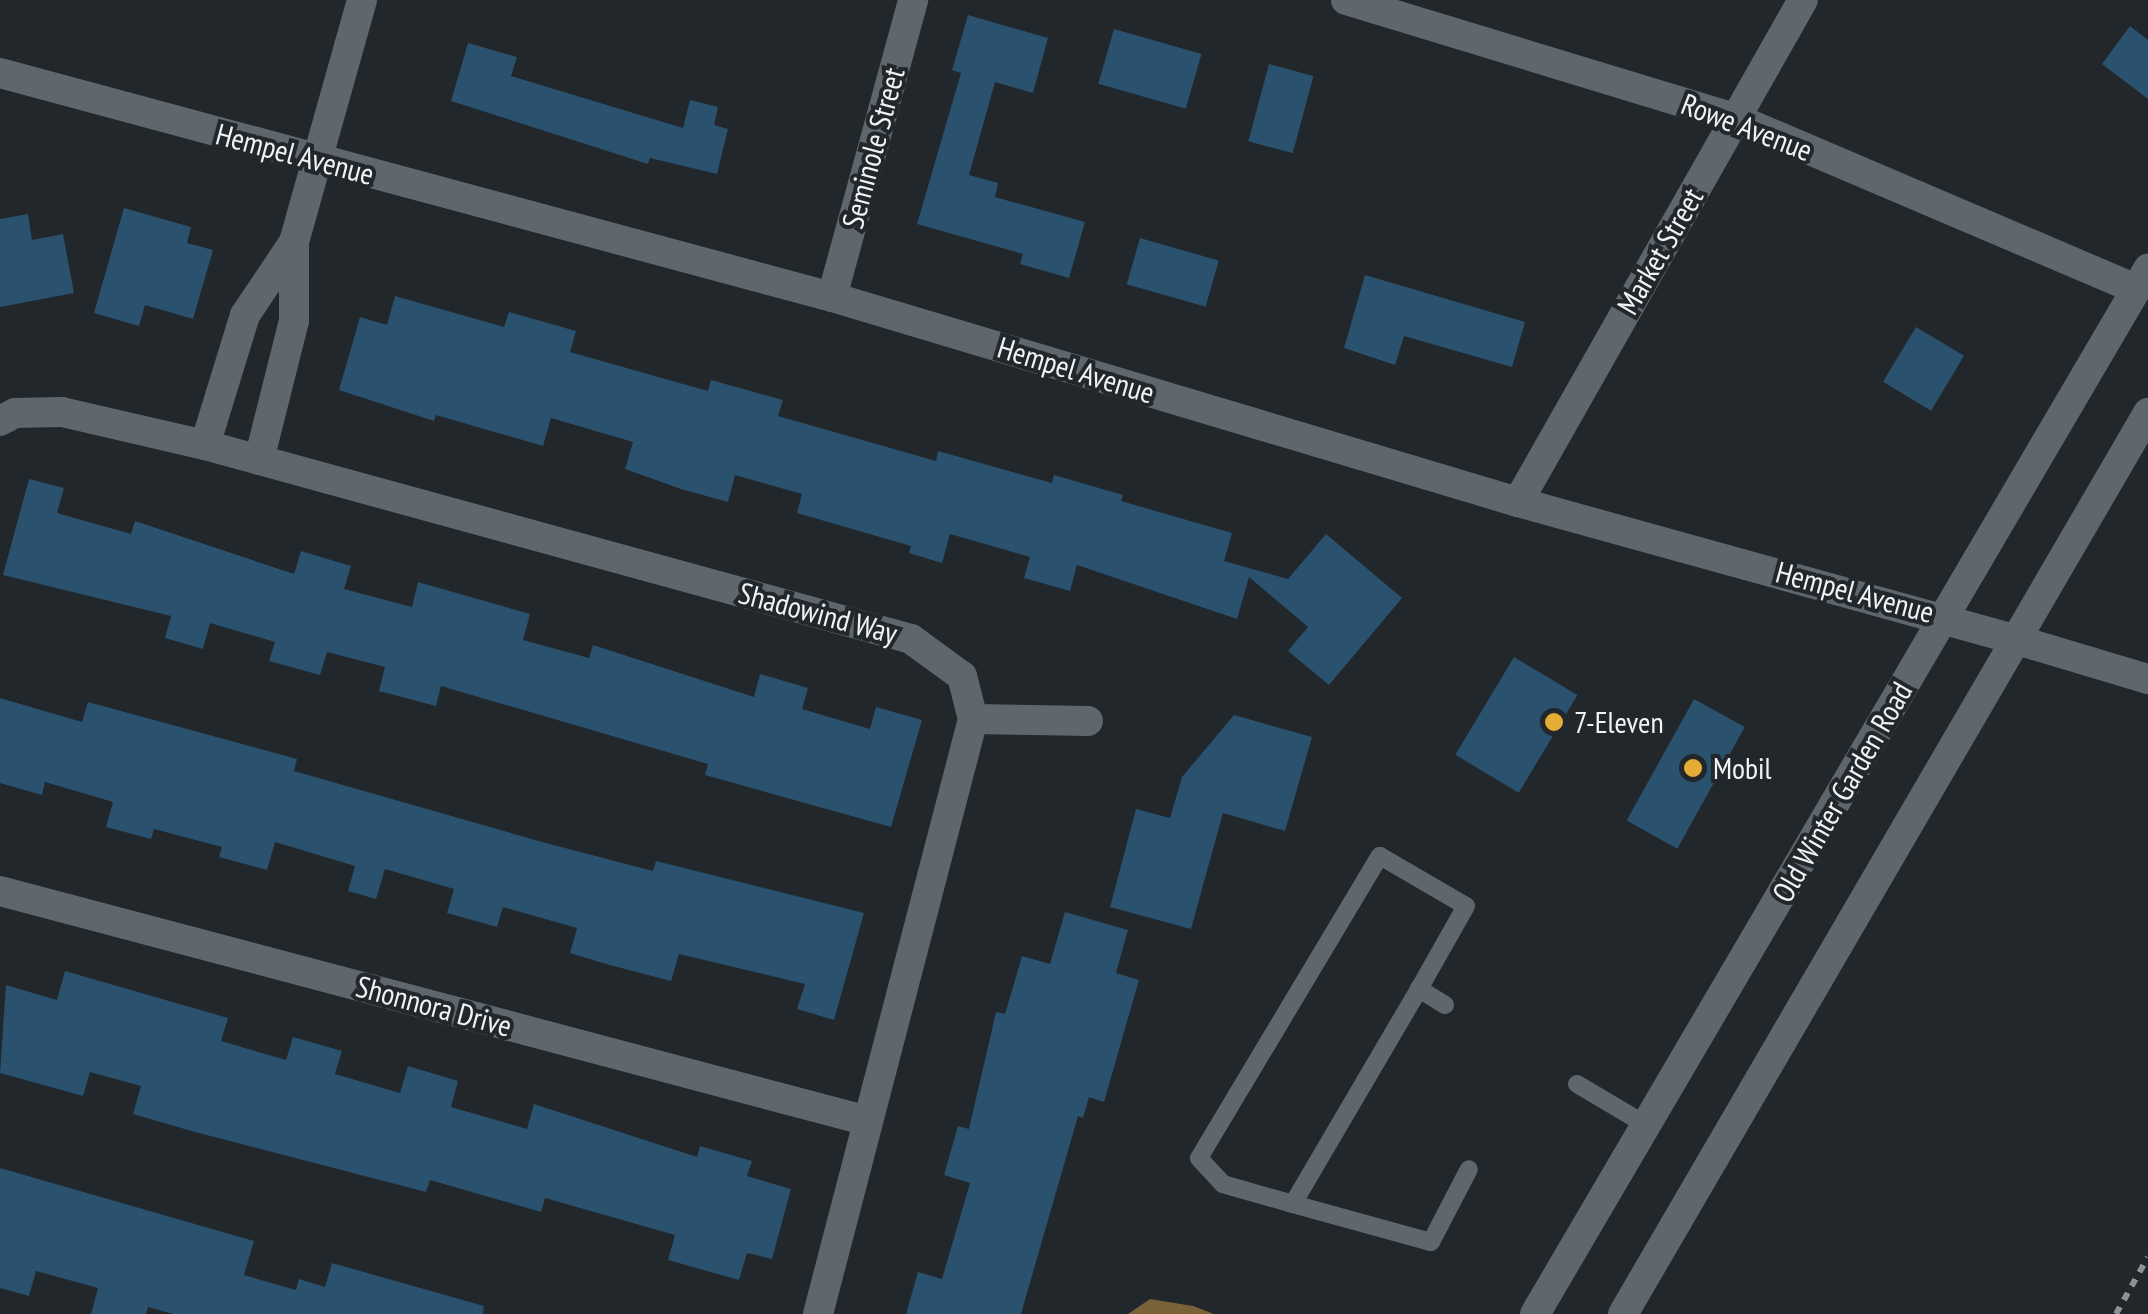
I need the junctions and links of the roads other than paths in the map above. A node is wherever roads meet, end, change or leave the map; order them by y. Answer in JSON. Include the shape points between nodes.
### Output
{"nodes":[{"id":1,"x":362,"y":0,"type":"edge"},
{"id":2,"x":913,"y":0,"type":"edge"},
{"id":3,"x":1346,"y":0,"type":"edge"},
{"id":4,"x":1804,"y":0,"type":"edge"},
{"id":5,"x":1437,"y":11,"type":"edge"},
{"id":6,"x":0,"y":73,"type":"edge"},
{"id":7,"x":1735,"y":118,"type":"junction"},
{"id":8,"x":317,"y":160,"type":"junction"},
{"id":9,"x":294,"y":242,"type":"junction"},
{"id":10,"x":2142,"y":279,"type":"edge"},
{"id":11,"x":832,"y":297,"type":"junction"},
{"id":12,"x":2148,"y":413,"type":"edge"},
{"id":13,"x":0,"y":421,"type":"edge"},
{"id":14,"x":205,"y":445,"type":"junction"},
{"id":15,"x":259,"y":460,"type":"junction"},
{"id":16,"x":1518,"y":502,"type":"junction"},
{"id":17,"x":1946,"y":617,"type":"junction"},
{"id":18,"x":2016,"y":640,"type":"junction"},
{"id":19,"x":2148,"y":679,"type":"edge"},
{"id":20,"x":973,"y":718,"type":"junction"},
{"id":21,"x":1088,"y":722,"type":"dead end"},
{"id":22,"x":0,"y":892,"type":"edge"},
{"id":23,"x":1419,"y":989,"type":"junction"},
{"id":24,"x":1445,"y":1005,"type":"dead end"},
{"id":25,"x":1576,"y":1084,"type":"dead end"},
{"id":26,"x":868,"y":1121,"type":"junction"},
{"id":27,"x":1646,"y":1126,"type":"junction"},
{"id":28,"x":1469,"y":1169,"type":"dead end"},
{"id":29,"x":1293,"y":1204,"type":"junction"},
{"id":30,"x":818,"y":1314,"type":"edge"},
{"id":31,"x":1535,"y":1314,"type":"edge"},
{"id":32,"x":1623,"y":1314,"type":"edge"}],
"edges":[{"from":1,"to":8,"type":"street"},
{"from":2,"to":11,"type":"street","name":"Seminole Street"},
{"from":3,"to":5,"type":"street","name":"Rowe Avenue"},
{"from":4,"to":7,"type":"street","name":"Market Street"},
{"from":5,"to":7,"type":"street","name":"Rowe Avenue"},
{"from":6,"to":8,"type":"street","name":"Hempel Avenue"},
{"from":7,"to":10,"type":"street","name":"Rowe Avenue"},
{"from":7,"to":16,"type":"street","name":"Market Street"},
{"from":8,"to":9,"type":"street"},
{"from":8,"to":11,"type":"street","name":"Hempel Avenue"},
{"from":9,"to":14,"type":"street","via":[[245,315]]},
{"from":9,"to":15,"type":"street","via":[[294,320]]},
{"from":10,"to":17,"type":"street","name":"Old Winter Garden Road"},
{"from":11,"to":16,"type":"street","name":"Hempel Avenue"},
{"from":12,"to":18,"type":"street"},
{"from":13,"to":14,"type":"street","name":"Shadowind Way","via":[[15,413],[62,412]]},
{"from":14,"to":15,"type":"street","name":"Shadowind Way"},
{"from":15,"to":20,"type":"street","name":"Shadowind Way","via":[[911,639],[962,676]]},
{"from":16,"to":17,"type":"street","name":"Hempel Avenue"},
{"from":17,"to":18,"type":"street","name":"Hempel Avenue"},
{"from":17,"to":27,"type":"street","name":"Old Winter Garden Road"},
{"from":18,"to":19,"type":"street","name":"Hempel Avenue"},
{"from":18,"to":32,"type":"street"},
{"from":20,"to":21,"type":"street"},
{"from":20,"to":26,"type":"street"},
{"from":22,"to":26,"type":"street","name":"Shonnora Drive"},
{"from":23,"to":24,"type":"lane"},
{"from":23,"to":29,"type":"lane"},
{"from":23,"to":29,"type":"lane","via":[[1466,906],[1380,856],[1199,1158],[1223,1184]]},
{"from":25,"to":27,"type":"lane"},
{"from":26,"to":30,"type":"street"},
{"from":27,"to":31,"type":"street","name":"Old Winter Garden Road"},
{"from":28,"to":29,"type":"lane","via":[[1431,1242]]}]}
